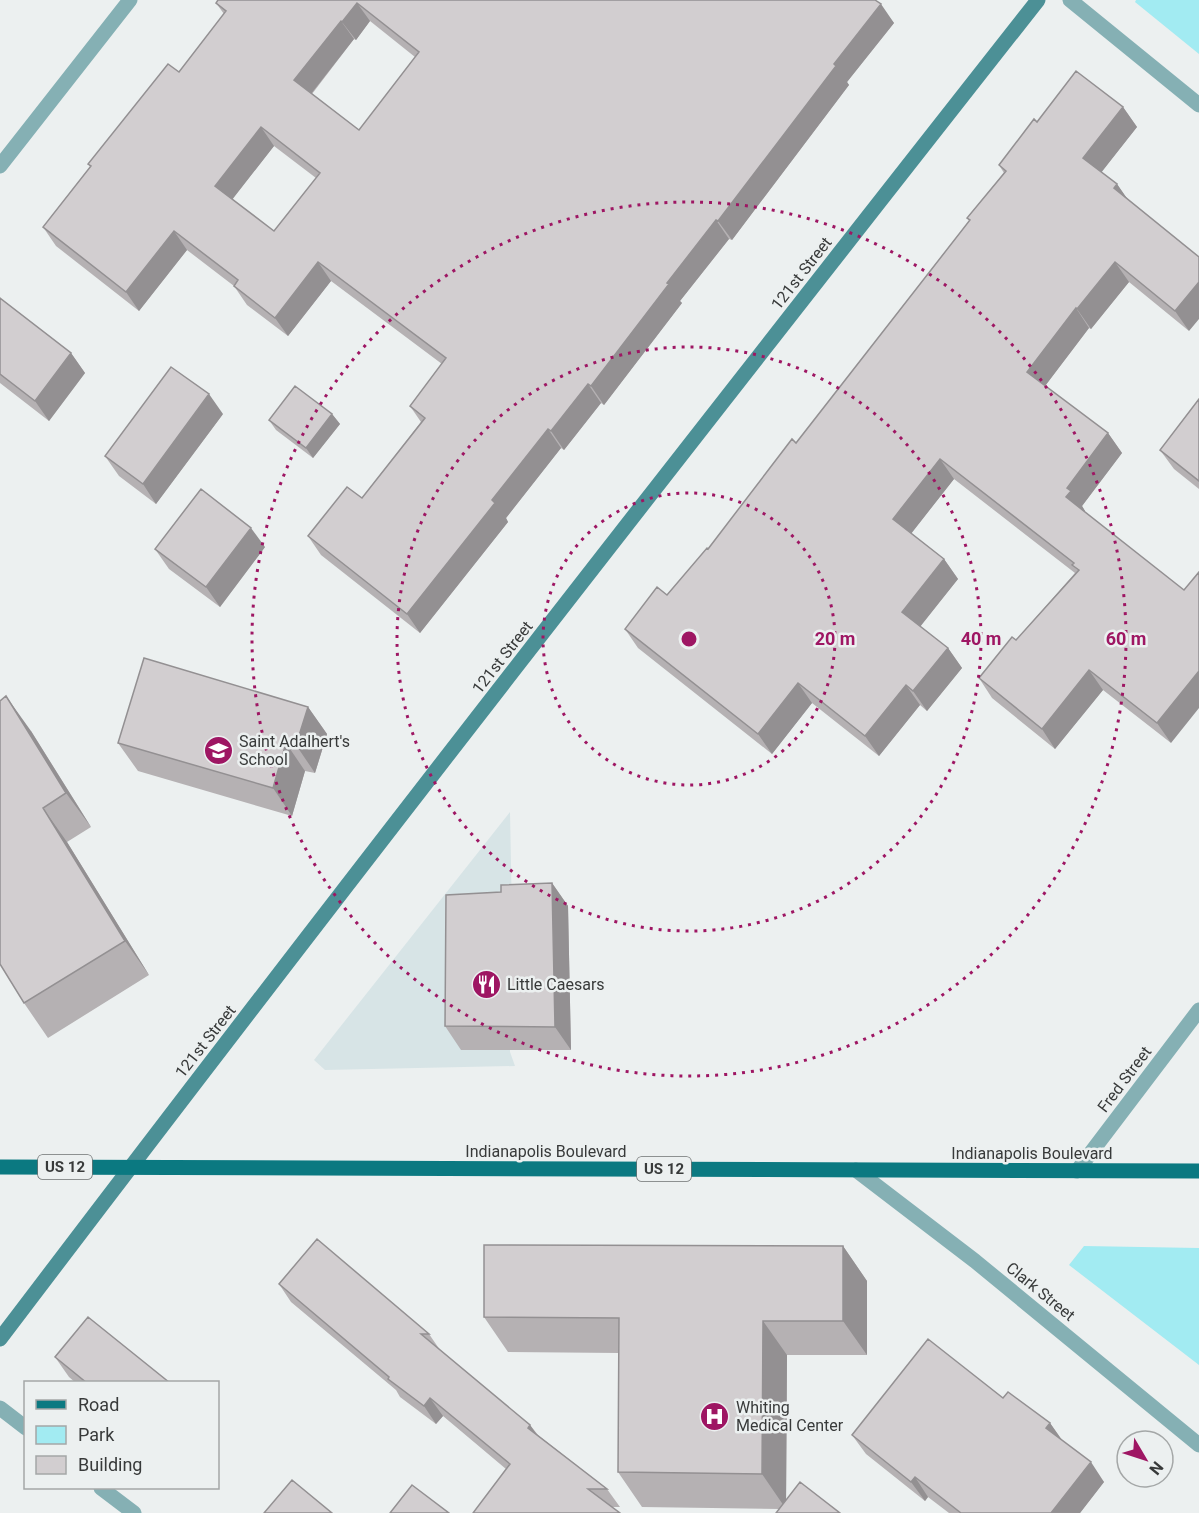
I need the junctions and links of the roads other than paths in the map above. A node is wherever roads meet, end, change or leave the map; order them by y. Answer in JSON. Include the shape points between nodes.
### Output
{"nodes":[{"id":1,"x":130,"y":0,"type":"edge"},
{"id":2,"x":1038,"y":0,"type":"edge"},
{"id":3,"x":1070,"y":0,"type":"edge"},
{"id":4,"x":1199,"y":105,"type":"edge"},
{"id":5,"x":0,"y":166,"type":"edge"},
{"id":6,"x":1199,"y":1010,"type":"edge"},
{"id":7,"x":0,"y":1167,"type":"edge"},
{"id":8,"x":130,"y":1167,"type":"junction"},
{"id":9,"x":856,"y":1170,"type":"junction"},
{"id":10,"x":1077,"y":1171,"type":"junction"},
{"id":11,"x":1199,"y":1171,"type":"edge"},
{"id":12,"x":0,"y":1339,"type":"edge"},
{"id":13,"x":0,"y":1408,"type":"edge"},
{"id":14,"x":24,"y":1426,"type":"edge"},
{"id":15,"x":1199,"y":1445,"type":"edge"},
{"id":16,"x":102,"y":1489,"type":"edge"},
{"id":17,"x":134,"y":1513,"type":"edge"}],
"edges":[{"from":1,"to":5,"type":"street"},
{"from":2,"to":8,"type":"street","name":"121st Street"},
{"from":3,"to":4,"type":"street"},
{"from":6,"to":10,"type":"street","name":"Fred Street"},
{"from":7,"to":8,"type":"main road","name":"Indianapolis Boulevard","number":"US 12"},
{"from":8,"to":9,"type":"main road","name":"Indianapolis Boulevard","number":"US 12"},
{"from":8,"to":12,"type":"street","name":"121st Street"},
{"from":9,"to":10,"type":"main road","name":"Indianapolis Boulevard","number":"US 12"},
{"from":9,"to":15,"type":"street","name":"Clark Street","via":[[975,1261]]},
{"from":10,"to":11,"type":"main road","name":"Indianapolis Boulevard","number":"US 12"},
{"from":13,"to":14,"type":"street"},
{"from":16,"to":17,"type":"street"}]}
